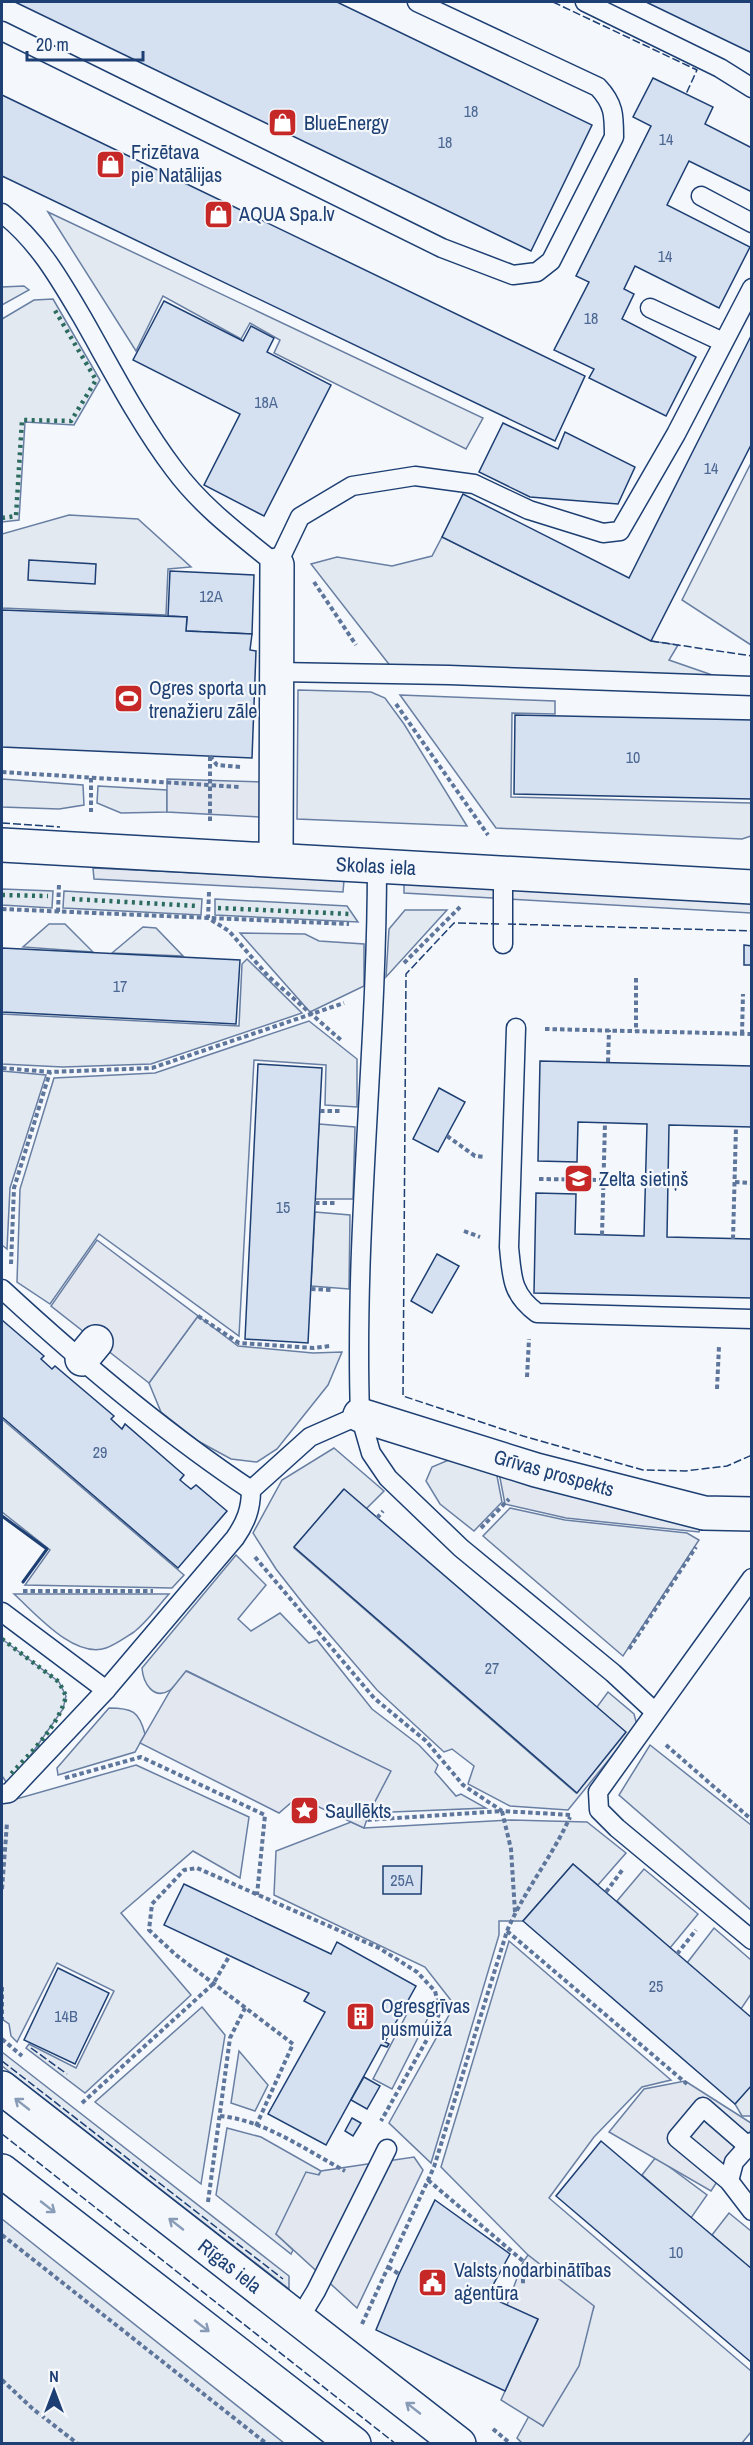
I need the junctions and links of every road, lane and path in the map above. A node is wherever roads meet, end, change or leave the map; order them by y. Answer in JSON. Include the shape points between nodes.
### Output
{"nodes":[{"id":1,"x":417,"y":2,"type":"edge"},
{"id":2,"x":585,"y":2,"type":"edge"},
{"id":3,"x":2,"y":32,"type":"edge"},
{"id":4,"x":752,"y":88,"type":"edge"},
{"id":5,"x":701,"y":196,"type":"dead end"},
{"id":6,"x":2,"y":213,"type":"edge"},
{"id":7,"x":752,"y":223,"type":"edge"},
{"id":8,"x":752,"y":288,"type":"edge"},
{"id":9,"x":650,"y":308,"type":"dead end"},
{"id":10,"x":723,"y":342,"type":"junction"},
{"id":11,"x":277,"y":565,"type":"junction"},
{"id":12,"x":277,"y":672,"type":"junction"},
{"id":13,"x":752,"y":686,"type":"edge"},
{"id":14,"x":210,"y":756,"type":"dead end"},
{"id":15,"x":2,"y":772,"type":"edge"},
{"id":16,"x":91,"y":778,"type":"junction"},
{"id":17,"x":211,"y":786,"type":"junction"},
{"id":18,"x":276,"y":790,"type":"junction"},
{"id":19,"x":91,"y":812,"type":"dead end"},
{"id":20,"x":210,"y":824,"type":"dead end"},
{"id":21,"x":2,"y":845,"type":"edge"},
{"id":22,"x":276,"y":860,"type":"junction"},
{"id":23,"x":377,"y":866,"type":"junction"},
{"id":24,"x":503,"y":873,"type":"junction"},
{"id":25,"x":59,"y":884,"type":"dead end"},
{"id":26,"x":752,"y":887,"type":"edge"},
{"id":27,"x":208,"y":891,"type":"dead end"},
{"id":28,"x":466,"y":901,"type":"dead end"},
{"id":29,"x":2,"y":909,"type":"edge"},
{"id":30,"x":58,"y":912,"type":"junction"},
{"id":31,"x":208,"y":918,"type":"junction"},
{"id":32,"x":377,"y":926,"type":"junction"},
{"id":33,"x":503,"y":944,"type":"dead end"},
{"id":34,"x":636,"y":978,"type":"dead end"},
{"id":35,"x":374,"y":992,"type":"junction"},
{"id":36,"x":743,"y":994,"type":"dead end"},
{"id":37,"x":309,"y":1014,"type":"junction"},
{"id":38,"x":516,"y":1028,"type":"joint"},
{"id":39,"x":609,"y":1030,"type":"junction"},
{"id":40,"x":636,"y":1031,"type":"junction"},
{"id":41,"x":742,"y":1034,"type":"junction"},
{"id":42,"x":752,"y":1034,"type":"edge"},
{"id":43,"x":608,"y":1062,"type":"dead end"},
{"id":44,"x":371,"y":1065,"type":"junction"},
{"id":45,"x":2,"y":1068,"type":"edge"},
{"id":46,"x":50,"y":1072,"type":"junction"},
{"id":47,"x":605,"y":1123,"type":"dead end"},
{"id":48,"x":736,"y":1127,"type":"dead end"},
{"id":49,"x":447,"y":1136,"type":"dead end"},
{"id":50,"x":512,"y":1158,"type":"junction"},
{"id":51,"x":512,"y":1178,"type":"junction"},
{"id":52,"x":604,"y":1180,"type":"junction"},
{"id":53,"x":735,"y":1182,"type":"junction"},
{"id":54,"x":752,"y":1183,"type":"edge"},
{"id":55,"x":602,"y":1235,"type":"dead end"},
{"id":56,"x":732,"y":1239,"type":"dead end"},
{"id":57,"x":6,"y":1293,"type":"edge"},
{"id":58,"x":198,"y":1316,"type":"dead end"},
{"id":59,"x":719,"y":1318,"type":"junction"},
{"id":60,"x":752,"y":1319,"type":"edge"},
{"id":61,"x":358,"y":1342,"type":"junction"},
{"id":62,"x":717,"y":1389,"type":"dead end"},
{"id":63,"x":360,"y":1415,"type":"junction"},
{"id":64,"x":536,"y":1470,"type":"junction"},
{"id":65,"x":251,"y":1490,"type":"junction"},
{"id":66,"x":704,"y":1512,"type":"junction"},
{"id":67,"x":752,"y":1514,"type":"edge"},
{"id":68,"x":235,"y":1538,"type":"junction"},
{"id":69,"x":461,"y":1548,"type":"junction"},
{"id":70,"x":752,"y":1578,"type":"edge"},
{"id":71,"x":17,"y":1591,"type":"dead end"},
{"id":72,"x":190,"y":1591,"type":"junction"},
{"id":73,"x":2,"y":1612,"type":"edge"},
{"id":74,"x":613,"y":1673,"type":"junction"},
{"id":75,"x":106,"y":1690,"type":"junction"},
{"id":76,"x":654,"y":1711,"type":"junction"},
{"id":77,"x":645,"y":1727,"type":"junction"},
{"id":78,"x":31,"y":1770,"type":"junction"},
{"id":79,"x":5,"y":1793,"type":"edge"},
{"id":80,"x":355,"y":1802,"type":"dead end"},
{"id":81,"x":599,"y":1810,"type":"junction"},
{"id":82,"x":502,"y":1811,"type":"junction"},
{"id":83,"x":570,"y":1816,"type":"junction"},
{"id":84,"x":752,"y":1820,"type":"edge"},
{"id":85,"x":2,"y":1889,"type":"edge"},
{"id":86,"x":257,"y":1895,"type":"junction"},
{"id":87,"x":515,"y":1913,"type":"junction"},
{"id":88,"x":507,"y":1931,"type":"junction"},
{"id":89,"x":752,"y":1940,"type":"edge"},
{"id":90,"x":230,"y":1955,"type":"dead end"},
{"id":91,"x":213,"y":1984,"type":"junction"},
{"id":92,"x":2,"y":1986,"type":"edge"},
{"id":93,"x":245,"y":2008,"type":"junction"},
{"id":94,"x":2,"y":2021,"type":"edge"},
{"id":95,"x":2,"y":2088,"type":"edge"},
{"id":96,"x":82,"y":2103,"type":"dead end"},
{"id":97,"x":703,"y":2107,"type":"junction"},
{"id":98,"x":220,"y":2116,"type":"junction"},
{"id":99,"x":256,"y":2126,"type":"junction"},
{"id":100,"x":750,"y":2144,"type":"edge"},
{"id":101,"x":387,"y":2149,"type":"joint"},
{"id":102,"x":2,"y":2171,"type":"edge"},
{"id":103,"x":428,"y":2181,"type":"junction"},
{"id":104,"x":729,"y":2181,"type":"junction"},
{"id":105,"x":370,"y":2185,"type":"junction"},
{"id":106,"x":208,"y":2202,"type":"dead end"},
{"id":107,"x":752,"y":2211,"type":"edge"},
{"id":108,"x":2,"y":2235,"type":"edge"},
{"id":109,"x":388,"y":2267,"type":"junction"},
{"id":110,"x":399,"y":2274,"type":"dead end"},
{"id":111,"x":523,"y":2285,"type":"dead end"},
{"id":112,"x":299,"y":2319,"type":"junction"},
{"id":113,"x":361,"y":2326,"type":"dead end"},
{"id":114,"x":2,"y":2380,"type":"edge"},
{"id":115,"x":78,"y":2444,"type":"edge"},
{"id":116,"x":267,"y":2444,"type":"edge"},
{"id":117,"x":354,"y":2444,"type":"edge"},
{"id":118,"x":459,"y":2444,"type":"edge"}],
"edges":[{"from":1,"to":3,"type":"lane","via":[[598,87],[609,99],[614,137],[551,261],[537,272],[513,275],[442,248]]},
{"from":2,"to":4,"type":"lane","via":[[720,68]]},
{"from":5,"to":7,"type":"lane"},
{"from":6,"to":11,"type":"lane","via":[[23,229],[58,276],[173,468],[207,508]]},
{"from":8,"to":10,"type":"lane"},
{"from":9,"to":10,"type":"lane"},
{"from":10,"to":11,"type":"lane","via":[[666,453],[620,531],[603,533],[539,514],[474,484],[415,476],[352,486],[300,517]]},
{"from":11,"to":12,"type":"main road"},
{"from":12,"to":13,"type":"lane"},
{"from":12,"to":18,"type":"main road"},
{"from":14,"to":17,"type":"path"},
{"from":15,"to":16,"type":"path"},
{"from":16,"to":17,"type":"path"},
{"from":16,"to":19,"type":"path"},
{"from":17,"to":18,"type":"path"},
{"from":17,"to":20,"type":"path"},
{"from":18,"to":22,"type":"main road"},
{"from":21,"to":22,"type":"main road","name":"Skolas iela"},
{"from":22,"to":23,"type":"main road","name":"Skolas iela"},
{"from":23,"to":24,"type":"main road","name":"Skolas iela"},
{"from":23,"to":32,"type":"lane"},
{"from":24,"to":26,"type":"main road","name":"Skolas iela"},
{"from":24,"to":33,"type":"lane"},
{"from":25,"to":30,"type":"path"},
{"from":27,"to":31,"type":"path"},
{"from":28,"to":35,"type":"path"},
{"from":29,"to":30,"type":"path"},
{"from":30,"to":31,"type":"path"},
{"from":31,"to":32,"type":"path"},
{"from":31,"to":37,"type":"path","via":[[229,931],[268,976]]},
{"from":32,"to":35,"type":"lane"},
{"from":34,"to":40,"type":"path"},
{"from":35,"to":37,"type":"path"},
{"from":35,"to":44,"type":"lane"},
{"from":36,"to":41,"type":"path"},
{"from":37,"to":44,"type":"path"},
{"from":37,"to":46,"type":"path","via":[[152,1068]]},
{"from":38,"to":39,"type":"path"},
{"from":38,"to":50,"type":"lane"},
{"from":39,"to":40,"type":"path"},
{"from":39,"to":43,"type":"path"},
{"from":40,"to":41,"type":"path"},
{"from":41,"to":42,"type":"path"},
{"from":44,"to":61,"type":"lane"},
{"from":45,"to":46,"type":"path"},
{"from":46,"to":57,"type":"path","via":[[14,1188]]},
{"from":47,"to":52,"type":"path"},
{"from":48,"to":53,"type":"path"},
{"from":49,"to":50,"type":"path","via":[[475,1156]]},
{"from":50,"to":51,"type":"lane"},
{"from":51,"to":52,"type":"path"},
{"from":51,"to":59,"type":"lane","via":[[512,1282],[526,1305],[537,1312]]},
{"from":52,"to":55,"type":"path"},
{"from":53,"to":54,"type":"path"},
{"from":53,"to":56,"type":"path"},
{"from":57,"to":65,"type":"lane","via":[[89,1351],[132,1402],[204,1459]]},
{"from":58,"to":61,"type":"path","via":[[239,1343],[314,1348]]},
{"from":59,"to":60,"type":"lane"},
{"from":59,"to":62,"type":"path"},
{"from":61,"to":63,"type":"lane"},
{"from":63,"to":64,"type":"main road","name":"Grīvas prospekts"},
{"from":63,"to":65,"type":"lane","via":[[310,1437]]},
{"from":63,"to":69,"type":"lane","via":[[371,1453],[388,1478]]},
{"from":64,"to":66,"type":"main road","name":"Grīvas prospekts"},
{"from":64,"to":69,"type":"path"},
{"from":65,"to":68,"type":"lane","via":[[246,1523]]},
{"from":66,"to":67,"type":"main road","name":"Grīvas prospekts"},
{"from":66,"to":74,"type":"path","via":[[702,1539]]},
{"from":68,"to":72,"type":"lane"},
{"from":68,"to":82,"type":"path","via":[[374,1698],[426,1741],[463,1785]]},
{"from":69,"to":74,"type":"lane"},
{"from":70,"to":76,"type":"lane"},
{"from":71,"to":72,"type":"path"},
{"from":72,"to":75,"type":"lane"},
{"from":73,"to":75,"type":"lane"},
{"from":74,"to":76,"type":"lane"},
{"from":75,"to":78,"type":"lane"},
{"from":76,"to":77,"type":"lane"},
{"from":77,"to":81,"type":"lane","via":[[598,1792]]},
{"from":77,"to":84,"type":"path"},
{"from":78,"to":79,"type":"lane"},
{"from":78,"to":86,"type":"path","via":[[52,1782],[141,1757],[265,1815]]},
{"from":79,"to":85,"type":"path"},
{"from":80,"to":82,"type":"path","via":[[366,1820]]},
{"from":81,"to":83,"type":"path"},
{"from":81,"to":89,"type":"lane"},
{"from":82,"to":83,"type":"path"},
{"from":82,"to":87,"type":"path","via":[[512,1849]]},
{"from":83,"to":87,"type":"path"},
{"from":86,"to":91,"type":"path","via":[[196,1868],[184,1870],[152,1904],[149,1930]]},
{"from":86,"to":101,"type":"path","via":[[379,1948],[417,1972],[435,1991],[440,2011],[434,2027],[378,2126]]},
{"from":87,"to":88,"type":"path"},
{"from":88,"to":97,"type":"path","via":[[685,2081]]},
{"from":88,"to":103,"type":"path"},
{"from":90,"to":91,"type":"path"},
{"from":91,"to":93,"type":"path"},
{"from":91,"to":96,"type":"path"},
{"from":92,"to":94,"type":"path"},
{"from":93,"to":98,"type":"path","via":[[230,2038]]},
{"from":93,"to":99,"type":"path","via":[[293,2044]]},
{"from":112,"to":95,"type":"main road","name":"Rīgas iela","one_way":true},
{"from":97,"to":100,"type":"lane"},
{"from":97,"to":104,"type":"lane","via":[[677,2138]]},
{"from":98,"to":99,"type":"path"},
{"from":98,"to":106,"type":"path"},
{"from":99,"to":105,"type":"path"},
{"from":100,"to":104,"type":"lane","via":[[734,2162]]},
{"from":101,"to":105,"type":"lane"},
{"from":102,"to":117,"type":"main road","one_way":true},
{"from":103,"to":109,"type":"path"},
{"from":103,"to":111,"type":"path","via":[[523,2262]]},
{"from":104,"to":107,"type":"lane"},
{"from":105,"to":112,"type":"lane"},
{"from":108,"to":116,"type":"path"},
{"from":109,"to":110,"type":"path"},
{"from":109,"to":113,"type":"path"},
{"from":118,"to":112,"type":"main road","name":"Rīgas iela","one_way":true},
{"from":114,"to":115,"type":"path"}]}
